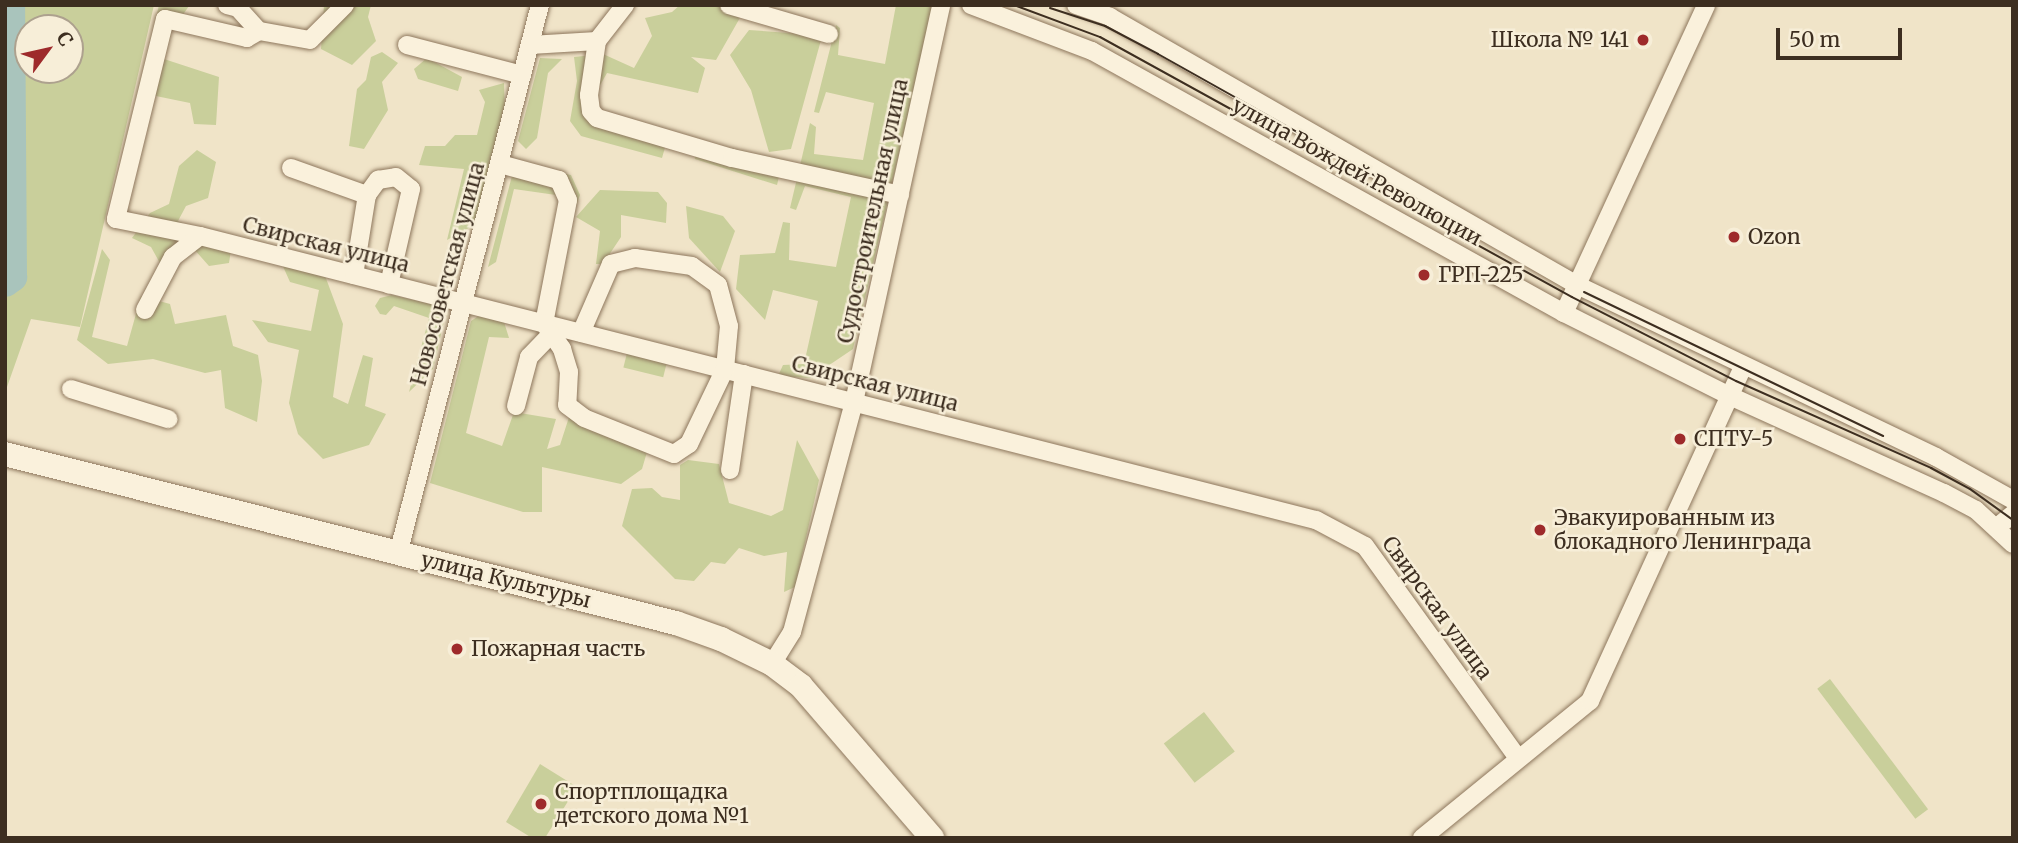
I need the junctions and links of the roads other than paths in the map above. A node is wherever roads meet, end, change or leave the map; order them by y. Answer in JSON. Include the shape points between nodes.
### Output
{"nodes":[{"id":1,"x":227,"y":5,"type":"edge"},
{"id":2,"x":345,"y":5,"type":"edge"},
{"id":3,"x":540,"y":5,"type":"edge"},
{"id":4,"x":625,"y":5,"type":"edge"},
{"id":5,"x":729,"y":5,"type":"edge"},
{"id":6,"x":941,"y":5,"type":"edge"},
{"id":7,"x":971,"y":5,"type":"edge"},
{"id":8,"x":1076,"y":5,"type":"edge"},
{"id":9,"x":1706,"y":5,"type":"edge"},
{"id":10,"x":167,"y":12,"type":"edge"},
{"id":11,"x":258,"y":31,"type":"junction"},
{"id":12,"x":829,"y":34,"type":"dead end"},
{"id":13,"x":597,"y":41,"type":"junction"},
{"id":14,"x":407,"y":45,"type":"dead end"},
{"id":15,"x":530,"y":45,"type":"junction"},
{"id":16,"x":522,"y":75,"type":"junction"},
{"id":17,"x":500,"y":164,"type":"junction"},
{"id":18,"x":291,"y":168,"type":"dead end"},
{"id":19,"x":368,"y":195,"type":"junction"},
{"id":20,"x":900,"y":195,"type":"junction"},
{"id":21,"x":200,"y":236,"type":"junction"},
{"id":22,"x":354,"y":275,"type":"junction"},
{"id":23,"x":389,"y":284,"type":"junction"},
{"id":24,"x":1577,"y":285,"type":"junction"},
{"id":25,"x":463,"y":303,"type":"junction"},
{"id":26,"x":145,"y":310,"type":"dead end"},
{"id":27,"x":1564,"y":313,"type":"junction"},
{"id":28,"x":547,"y":329,"type":"junction"},
{"id":29,"x":581,"y":332,"type":"junction"},
{"id":30,"x":1743,"y":367,"type":"junction"},
{"id":31,"x":725,"y":369,"type":"junction"},
{"id":32,"x":744,"y":374,"type":"junction"},
{"id":33,"x":71,"y":389,"type":"dead end"},
{"id":34,"x":1730,"y":396,"type":"junction"},
{"id":35,"x":854,"y":402,"type":"junction"},
{"id":36,"x":516,"y":407,"type":"dead end"},
{"id":37,"x":168,"y":419,"type":"dead end"},
{"id":38,"x":5,"y":454,"type":"edge"},
{"id":39,"x":730,"y":470,"type":"dead end"},
{"id":40,"x":2013,"y":500,"type":"edge"},
{"id":41,"x":2013,"y":514,"type":"edge"},
{"id":42,"x":1997,"y":527,"type":"junction"},
{"id":43,"x":2013,"y":544,"type":"edge"},
{"id":44,"x":398,"y":554,"type":"junction"},
{"id":45,"x":772,"y":664,"type":"junction"},
{"id":46,"x":1518,"y":758,"type":"junction"},
{"id":47,"x":932,"y":838,"type":"edge"},
{"id":48,"x":1422,"y":838,"type":"edge"}],
"edges":[{"from":1,"to":11,"type":"street","via":[[238,8]]},
{"from":2,"to":11,"type":"street","via":[[310,40]]},
{"from":3,"to":15,"type":"street","name":"Новосоветская улица"},
{"from":4,"to":13,"type":"street"},
{"from":5,"to":12,"type":"street"},
{"from":6,"to":20,"type":"street","name":"Судостроительная улица"},
{"from":7,"to":27,"type":"street","name":"улица Вождей Революции","via":[[1092,51]]},
{"from":8,"to":24,"type":"street","name":"улица Вождей Революции","via":[[1110,17]]},
{"from":9,"to":24,"type":"street"},
{"from":10,"to":11,"type":"street","via":[[247,38]]},
{"from":10,"to":21,"type":"street","name":"Свирская улица","via":[[116,219]]},
{"from":13,"to":15,"type":"street"},
{"from":13,"to":20,"type":"street","via":[[589,96],[597,118],[732,158]]},
{"from":14,"to":16,"type":"street"},
{"from":15,"to":16,"type":"street","name":"Новосоветская улица"},
{"from":16,"to":17,"type":"street","name":"Новосоветская улица"},
{"from":17,"to":25,"type":"street","name":"Новосоветская улица"},
{"from":17,"to":28,"type":"street","via":[[559,180],[568,200]]},
{"from":18,"to":19,"type":"street"},
{"from":19,"to":22,"type":"street"},
{"from":19,"to":23,"type":"street","via":[[378,180],[396,177],[411,188]]},
{"from":20,"to":35,"type":"street","name":"Судостроительная улица"},
{"from":21,"to":22,"type":"street","name":"Свирская улица"},
{"from":21,"to":26,"type":"street","via":[[173,257]]},
{"from":22,"to":23,"type":"street","name":"Свирская улица"},
{"from":23,"to":25,"type":"street","name":"Свирская улица"},
{"from":24,"to":27,"type":"street"},
{"from":24,"to":30,"type":"street","name":"улица Вождей Революции"},
{"from":25,"to":28,"type":"street","name":"Свирская улица"},
{"from":25,"to":44,"type":"street","name":"Новосоветская улица"},
{"from":27,"to":34,"type":"street","name":"улица Вождей Революции"},
{"from":28,"to":29,"type":"street","name":"Свирская улица"},
{"from":28,"to":31,"type":"street","via":[[569,372],[567,405],[584,418],[674,454],[690,444]]},
{"from":28,"to":36,"type":"street","via":[[529,357]]},
{"from":29,"to":31,"type":"street","name":"Свирская улица"},
{"from":29,"to":31,"type":"street","via":[[611,264],[635,258],[692,266],[718,285],[729,326]]},
{"from":30,"to":34,"type":"street"},
{"from":30,"to":40,"type":"street","name":"улица Вождей Революции","via":[[1936,457]]},
{"from":31,"to":32,"type":"street","name":"Свирская улица"},
{"from":32,"to":35,"type":"street","name":"Свирская улица"},
{"from":32,"to":39,"type":"street"},
{"from":33,"to":37,"type":"street"},
{"from":34,"to":42,"type":"street","name":"улица Вождей Революции","via":[[1944,492]]},
{"from":34,"to":46,"type":"street","via":[[1590,701]]},
{"from":35,"to":45,"type":"street","name":"Судостроительная улица","via":[[792,632]]},
{"from":35,"to":46,"type":"street","name":"Свирская улица","via":[[1326,525],[1365,546]]},
{"from":38,"to":44,"type":"main road","name":"улица Культуры"},
{"from":41,"to":42,"type":"street"},
{"from":42,"to":43,"type":"street","name":"улица Вождей Революции"},
{"from":44,"to":45,"type":"main road","name":"улица Культуры","via":[[676,623]]},
{"from":45,"to":47,"type":"main road","name":"улица Культуры","via":[[844,731]]},
{"from":46,"to":48,"type":"street"}]}
